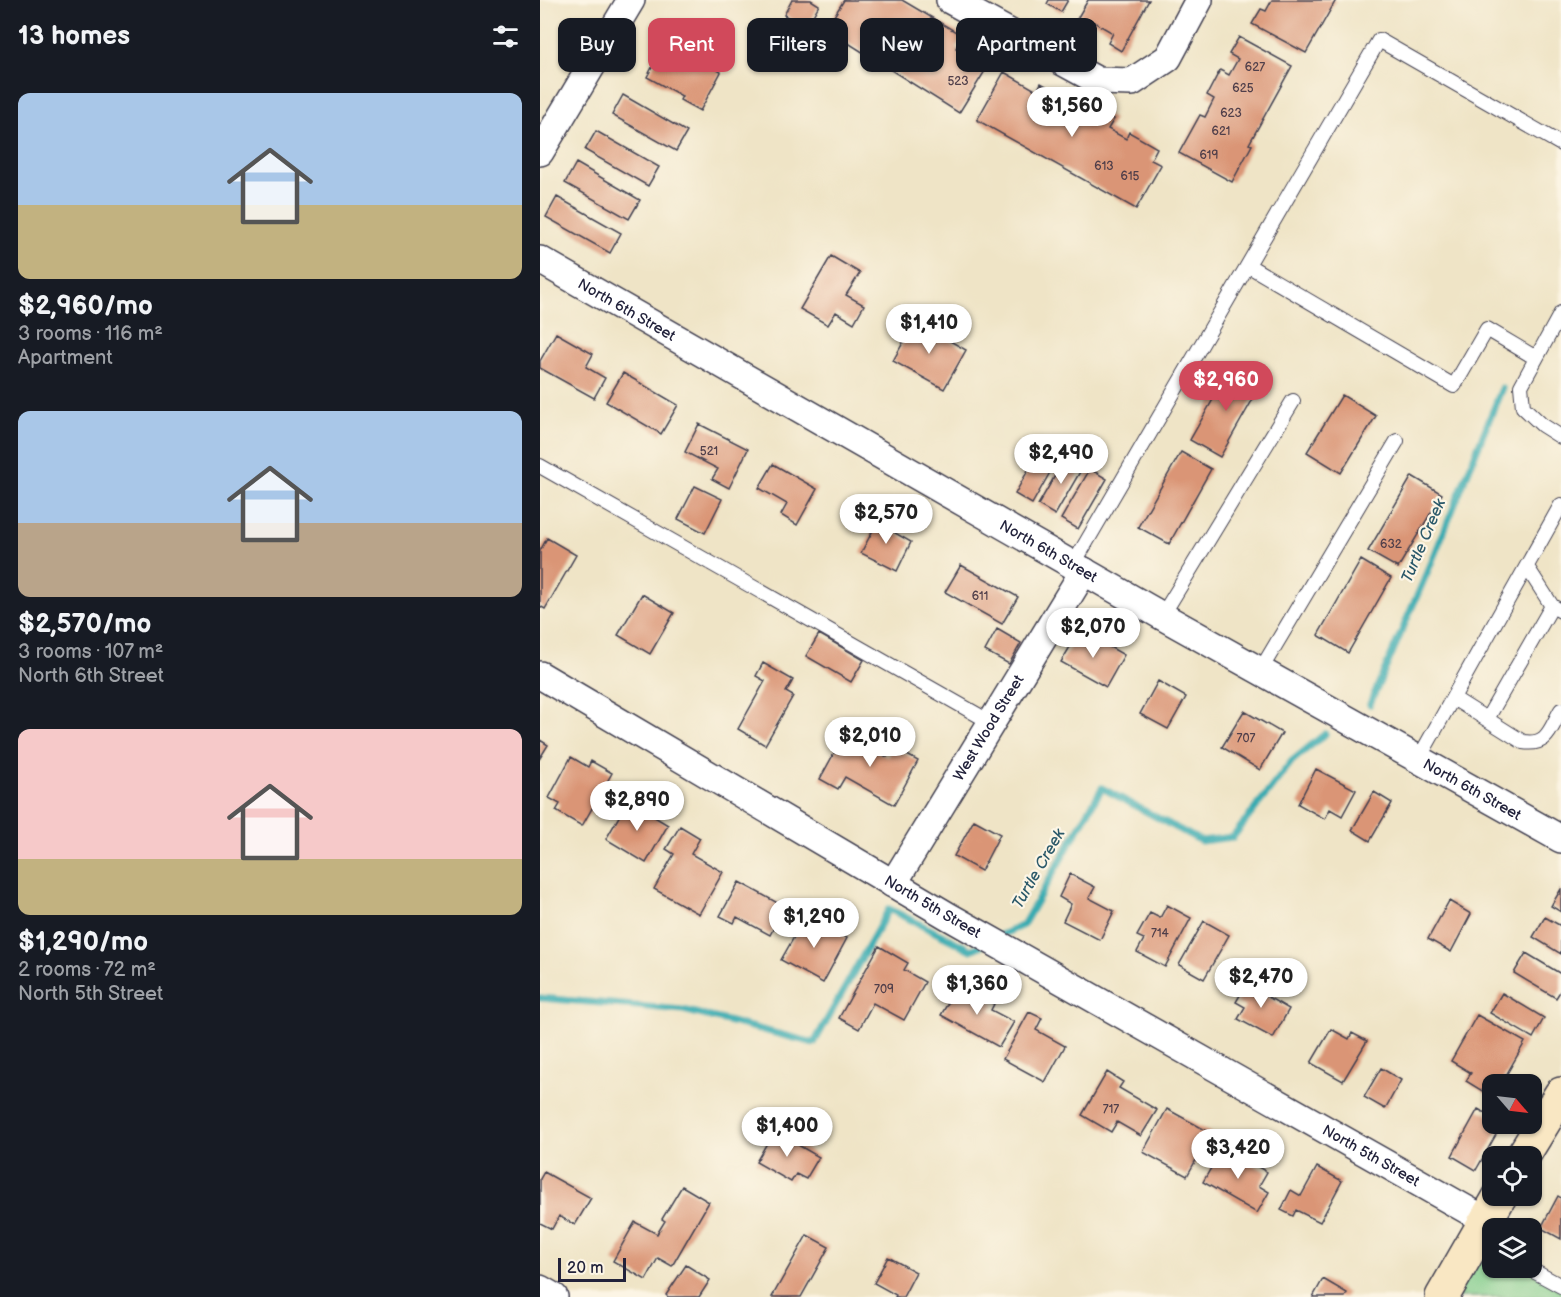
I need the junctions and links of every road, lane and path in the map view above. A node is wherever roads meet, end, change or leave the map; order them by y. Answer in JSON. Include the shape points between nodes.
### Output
{"nodes":[{"id":1,"x":631,"y":0,"type":"edge"},
{"id":2,"x":950,"y":0,"type":"edge"},
{"id":3,"x":1199,"y":0,"type":"edge"},
{"id":4,"x":1561,"y":144,"type":"edge"},
{"id":5,"x":540,"y":152,"type":"edge"},
{"id":6,"x":540,"y":260,"type":"edge"},
{"id":7,"x":1249,"y":266,"type":"junction"},
{"id":8,"x":1561,"y":313,"type":"edge"},
{"id":9,"x":1548,"y":336,"type":"junction"},
{"id":10,"x":1561,"y":343,"type":"edge"},
{"id":11,"x":1536,"y":358,"type":"junction"},
{"id":12,"x":1293,"y":401,"type":"dead end"},
{"id":13,"x":1561,"y":437,"type":"edge"},
{"id":14,"x":1397,"y":441,"type":"dead end"},
{"id":15,"x":540,"y":466,"type":"edge"},
{"id":16,"x":1561,"y":505,"type":"edge"},
{"id":17,"x":1527,"y":567,"type":"junction"},
{"id":18,"x":1079,"y":568,"type":"junction"},
{"id":19,"x":1557,"y":609,"type":"edge"},
{"id":20,"x":1162,"y":616,"type":"junction"},
{"id":21,"x":1260,"y":671,"type":"junction"},
{"id":22,"x":540,"y":675,"type":"edge"},
{"id":23,"x":1453,"y":698,"type":"junction"},
{"id":24,"x":1561,"y":710,"type":"edge"},
{"id":25,"x":1487,"y":719,"type":"junction"},
{"id":26,"x":992,"y":723,"type":"junction"},
{"id":27,"x":1418,"y":759,"type":"junction"},
{"id":28,"x":1561,"y":839,"type":"edge"},
{"id":29,"x":893,"y":884,"type":"junction"},
{"id":30,"x":1561,"y":1094,"type":"edge"},
{"id":31,"x":1529,"y":1146,"type":"edge"},
{"id":32,"x":1482,"y":1219,"type":"edge"},
{"id":33,"x":1482,"y":1234,"type":"edge"},
{"id":34,"x":1542,"y":1276,"type":"edge"},
{"id":35,"x":1561,"y":1286,"type":"edge"},
{"id":36,"x":540,"y":1289,"type":"edge"},
{"id":37,"x":554,"y":1297,"type":"edge"},
{"id":38,"x":1442,"y":1297,"type":"edge"}],
"edges":[{"from":1,"to":5,"type":"street"},
{"from":2,"to":3,"type":"street","via":[[1098,81],[1132,82],[1168,58]]},
{"from":4,"to":7,"type":"lane","via":[[1379,40]]},
{"from":6,"to":18,"type":"street","name":"North 6th Street"},
{"from":7,"to":11,"type":"lane","via":[[1454,386],[1486,329]]},
{"from":7,"to":18,"type":"lane"},
{"from":8,"to":9,"type":"lane"},
{"from":9,"to":10,"type":"lane"},
{"from":9,"to":11,"type":"lane"},
{"from":11,"to":13,"type":"lane","via":[[1521,386],[1523,407]]},
{"from":12,"to":20,"type":"lane"},
{"from":14,"to":21,"type":"lane"},
{"from":15,"to":26,"type":"lane"},
{"from":16,"to":17,"type":"lane"},
{"from":17,"to":19,"type":"lane"},
{"from":17,"to":23,"type":"lane"},
{"from":18,"to":20,"type":"street","name":"North 6th Street"},
{"from":18,"to":26,"type":"street","name":"West Wood Street"},
{"from":19,"to":25,"type":"lane"},
{"from":20,"to":21,"type":"street","name":"North 6th Street"},
{"from":21,"to":27,"type":"street","name":"North 6th Street"},
{"from":22,"to":29,"type":"street","name":"North 5th Street"},
{"from":23,"to":25,"type":"lane"},
{"from":23,"to":27,"type":"lane"},
{"from":24,"to":25,"type":"lane","via":[[1545,739],[1536,744],[1523,742]]},
{"from":26,"to":29,"type":"street","name":"West Wood Street"},
{"from":27,"to":28,"type":"street","name":"North 6th Street"},
{"from":29,"to":32,"type":"street","name":"North 5th Street"},
{"from":30,"to":31,"type":"main road"},
{"from":33,"to":38,"type":"main road"},
{"from":34,"to":35,"type":"lane"},
{"from":36,"to":37,"type":"street"}]}
